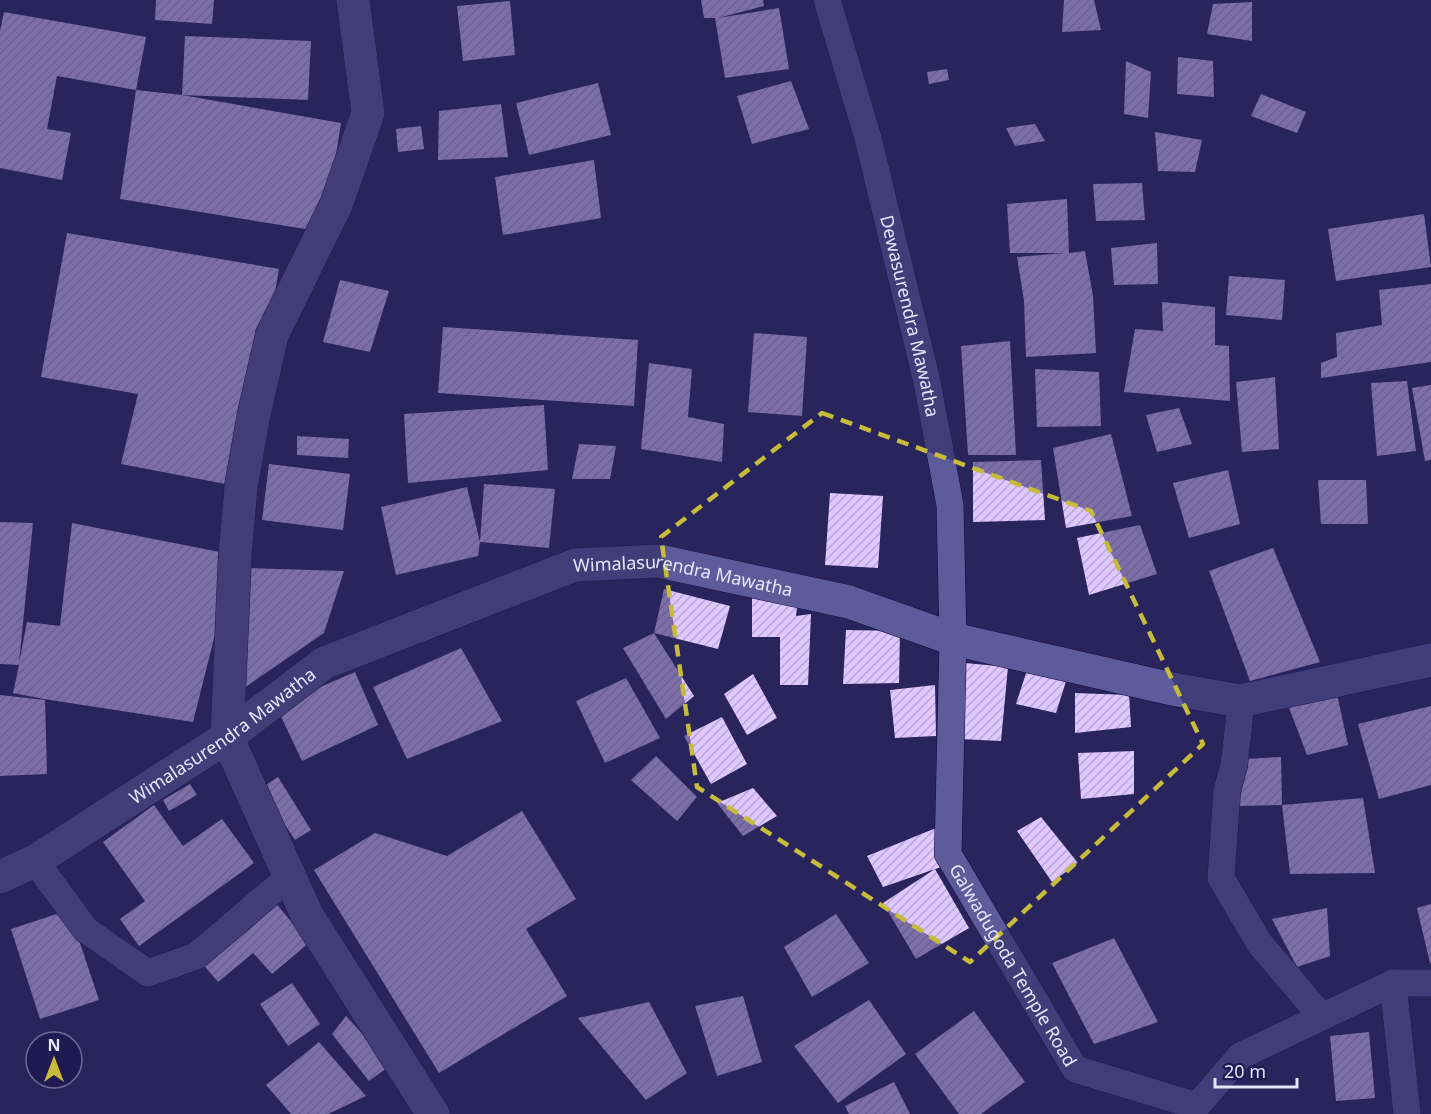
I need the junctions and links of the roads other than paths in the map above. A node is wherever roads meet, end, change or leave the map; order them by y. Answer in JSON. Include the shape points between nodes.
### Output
{"nodes":[{"id":1,"x":353,"y":0,"type":"edge"},
{"id":2,"x":826,"y":0,"type":"edge"},
{"id":3,"x":953,"y":639,"type":"junction"},
{"id":4,"x":1431,"y":660,"type":"edge"},
{"id":5,"x":1240,"y":701,"type":"junction"},
{"id":6,"x":227,"y":737,"type":"junction"},
{"id":7,"x":35,"y":861,"type":"junction"},
{"id":8,"x":0,"y":877,"type":"edge"},
{"id":9,"x":289,"y":877,"type":"junction"},
{"id":10,"x":1393,"y":983,"type":"junction"},
{"id":11,"x":1431,"y":983,"type":"edge"},
{"id":12,"x":1322,"y":1017,"type":"junction"},
{"id":13,"x":1197,"y":1110,"type":"edge"},
{"id":14,"x":433,"y":1114,"type":"edge"},
{"id":15,"x":1407,"y":1114,"type":"edge"}],
"edges":[{"from":1,"to":6,"type":"street","via":[[368,113],[336,205],[272,335],[254,414],[241,488],[235,555]]},
{"from":2,"to":3,"type":"street","name":"Dewasurendra Mawatha","via":[[868,138],[927,382],[950,505]]},
{"from":3,"to":5,"type":"street","name":"Wimalasurendra Mawatha"},
{"from":3,"to":6,"type":"street","name":"Wimalasurendra Mawatha","via":[[849,602],[659,561],[575,565],[324,663]]},
{"from":3,"to":13,"type":"street","name":"Galwadugoda Temple Road","via":[[948,854],[1075,1069]]},
{"from":4,"to":5,"type":"street","name":"Wimalasurendra Mawatha"},
{"from":5,"to":12,"type":"street","via":[[1234,765],[1227,791],[1221,878],[1260,944]]},
{"from":6,"to":7,"type":"street","name":"Wimalasurendra Mawatha"},
{"from":6,"to":9,"type":"street"},
{"from":7,"to":8,"type":"street","name":"Wimalasurendra Mawatha"},
{"from":7,"to":9,"type":"street","via":[[86,930],[148,972],[196,956]]},
{"from":9,"to":14,"type":"street","via":[[307,915]]},
{"from":10,"to":11,"type":"street","name":"Galwadugoda Temple Road"},
{"from":10,"to":12,"type":"street","name":"Galwadugoda Temple Road"},
{"from":10,"to":15,"type":"street"},
{"from":12,"to":13,"type":"street","name":"Galwadugoda Temple Road","via":[[1240,1056]]}]}
